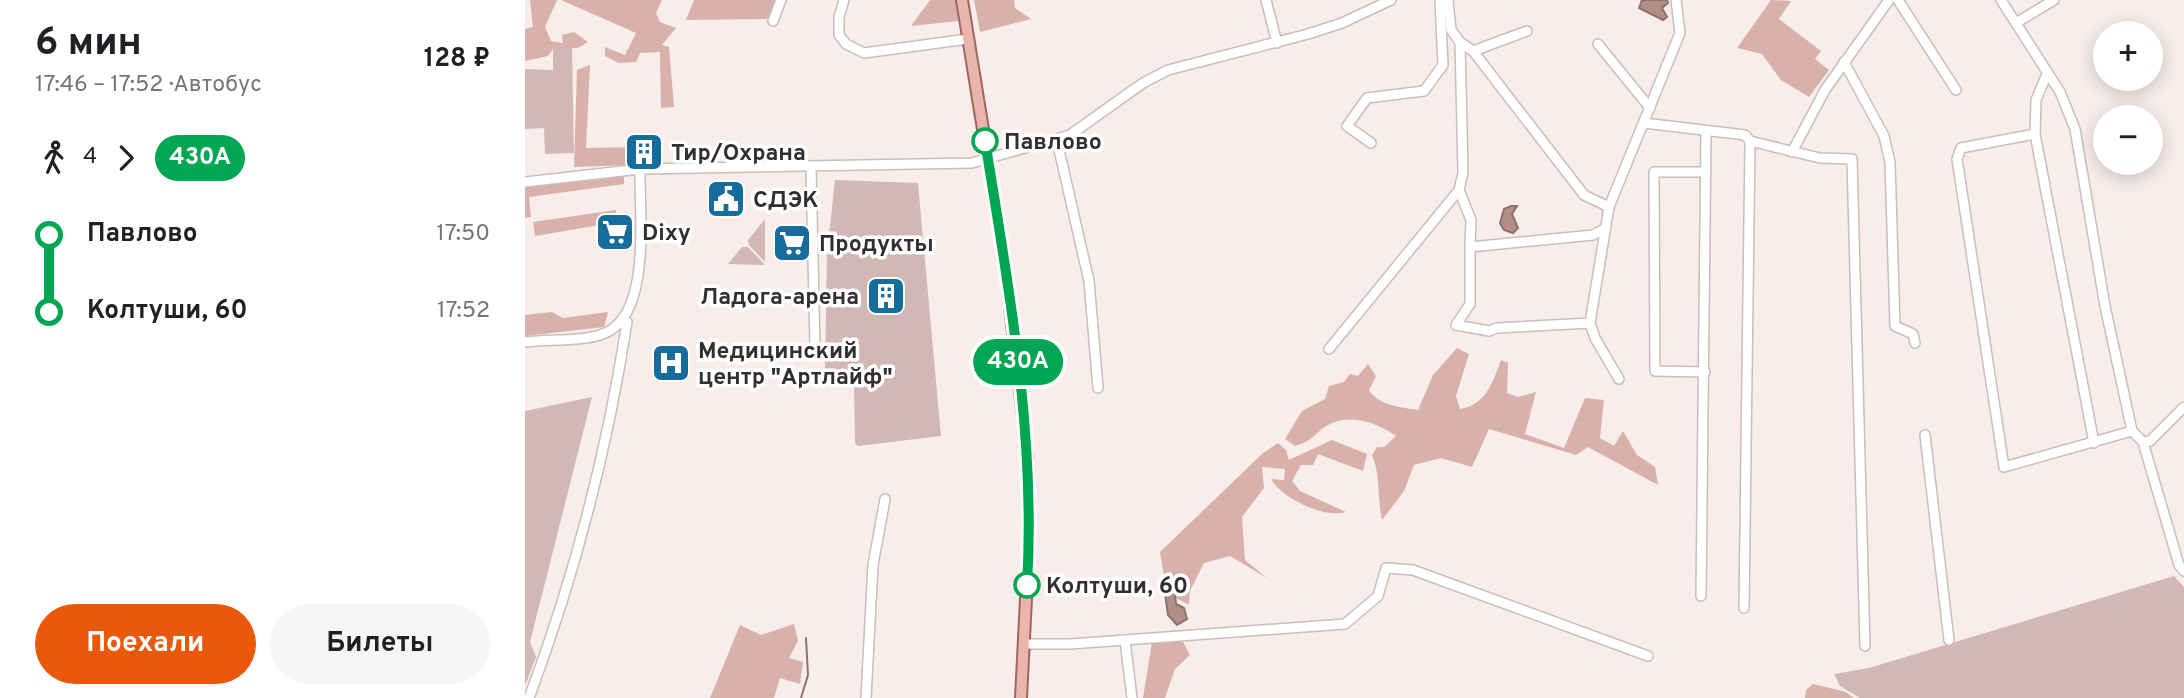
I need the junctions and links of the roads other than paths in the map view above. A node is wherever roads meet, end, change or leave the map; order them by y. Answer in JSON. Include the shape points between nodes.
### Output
{"nodes":[{"id":1,"x":781,"y":0,"type":"edge"},
{"id":2,"x":844,"y":0,"type":"edge"},
{"id":3,"x":963,"y":0,"type":"edge"},
{"id":4,"x":1266,"y":0,"type":"edge"},
{"id":5,"x":1440,"y":0,"type":"edge"},
{"id":6,"x":1448,"y":0,"type":"edge"},
{"id":7,"x":1677,"y":0,"type":"edge"},
{"id":8,"x":1889,"y":0,"type":"edge"},
{"id":9,"x":1898,"y":0,"type":"edge"},
{"id":10,"x":2001,"y":0,"type":"edge"},
{"id":11,"x":2054,"y":0,"type":"edge"},
{"id":12,"x":1389,"y":1,"type":"edge"},
{"id":13,"x":773,"y":20,"type":"dead end"},
{"id":14,"x":2017,"y":23,"type":"junction"},
{"id":15,"x":1527,"y":31,"type":"dead end"},
{"id":16,"x":968,"y":39,"type":"junction"},
{"id":17,"x":1460,"y":42,"type":"junction"},
{"id":18,"x":1277,"y":43,"type":"junction"},
{"id":19,"x":1598,"y":44,"type":"dead end"},
{"id":20,"x":1473,"y":51,"type":"junction"},
{"id":21,"x":1844,"y":62,"type":"junction"},
{"id":22,"x":2047,"y":74,"type":"junction"},
{"id":23,"x":1956,"y":90,"type":"dead end"},
{"id":24,"x":1650,"y":107,"type":"junction"},
{"id":25,"x":1644,"y":123,"type":"junction"},
{"id":26,"x":1706,"y":131,"type":"junction"},
{"id":27,"x":2035,"y":134,"type":"junction"},
{"id":28,"x":1057,"y":141,"type":"junction"},
{"id":29,"x":1750,"y":141,"type":"junction"},
{"id":30,"x":1371,"y":143,"type":"dead end"},
{"id":31,"x":1793,"y":152,"type":"junction"},
{"id":32,"x":988,"y":159,"type":"junction"},
{"id":33,"x":811,"y":167,"type":"junction"},
{"id":34,"x":640,"y":169,"type":"junction"},
{"id":35,"x":1706,"y":172,"type":"junction"},
{"id":36,"x":525,"y":182,"type":"edge"},
{"id":37,"x":1459,"y":190,"type":"junction"},
{"id":38,"x":1609,"y":206,"type":"junction"},
{"id":39,"x":1604,"y":229,"type":"junction"},
{"id":40,"x":1470,"y":247,"type":"junction"},
{"id":41,"x":627,"y":322,"type":"dead end"},
{"id":42,"x":1590,"y":323,"type":"junction"},
{"id":43,"x":525,"y":342,"type":"edge"},
{"id":44,"x":1915,"y":342,"type":"dead end"},
{"id":45,"x":815,"y":348,"type":"dead end"},
{"id":46,"x":1329,"y":349,"type":"dead end"},
{"id":47,"x":1705,"y":372,"type":"junction"},
{"id":48,"x":1619,"y":379,"type":"dead end"},
{"id":49,"x":1098,"y":388,"type":"dead end"},
{"id":50,"x":2184,"y":407,"type":"edge"},
{"id":51,"x":2133,"y":431,"type":"junction"},
{"id":52,"x":1925,"y":435,"type":"dead end"},
{"id":53,"x":2143,"y":442,"type":"junction"},
{"id":54,"x":2094,"y":443,"type":"junction"},
{"id":55,"x":885,"y":499,"type":"dead end"},
{"id":56,"x":2184,"y":571,"type":"edge"},
{"id":57,"x":1701,"y":596,"type":"dead end"},
{"id":58,"x":1744,"y":608,"type":"dead end"},
{"id":59,"x":1125,"y":640,"type":"junction"},
{"id":60,"x":1949,"y":640,"type":"dead end"},
{"id":61,"x":1024,"y":644,"type":"junction"},
{"id":62,"x":1865,"y":646,"type":"dead end"},
{"id":63,"x":1648,"y":656,"type":"dead end"},
{"id":64,"x":529,"y":698,"type":"edge"},
{"id":65,"x":866,"y":698,"type":"edge"},
{"id":66,"x":1021,"y":698,"type":"edge"},
{"id":67,"x":1132,"y":698,"type":"edge"}],
"edges":[{"from":1,"to":13,"type":"street"},
{"from":2,"to":16,"type":"street","via":[[839,35],[846,44],[865,52]]},
{"from":3,"to":16,"type":"main road"},
{"from":4,"to":18,"type":"street"},
{"from":5,"to":30,"type":"street","via":[[1443,65],[1425,91],[1367,98],[1347,126]]},
{"from":6,"to":17,"type":"street","via":[[1451,30]]},
{"from":7,"to":24,"type":"street","via":[[1680,33]]},
{"from":8,"to":21,"type":"street"},
{"from":9,"to":23,"type":"street"},
{"from":10,"to":14,"type":"street"},
{"from":11,"to":14,"type":"street"},
{"from":12,"to":18,"type":"street","via":[[1342,23]]},
{"from":14,"to":22,"type":"street"},
{"from":15,"to":20,"type":"street"},
{"from":16,"to":32,"type":"main road"},
{"from":17,"to":20,"type":"street"},
{"from":17,"to":37,"type":"street","via":[[1463,173]]},
{"from":18,"to":28,"type":"street","via":[[1156,75]]},
{"from":19,"to":24,"type":"street"},
{"from":20,"to":38,"type":"street","via":[[1584,195]]},
{"from":21,"to":31,"type":"street"},
{"from":21,"to":44,"type":"street","via":[[1884,136],[1891,162],[1895,326],[1913,334]]},
{"from":22,"to":27,"type":"street","via":[[2036,100]]},
{"from":22,"to":51,"type":"street","via":[[2075,129],[2105,306]]},
{"from":24,"to":25,"type":"street"},
{"from":25,"to":26,"type":"street"},
{"from":25,"to":38,"type":"street"},
{"from":26,"to":29,"type":"street","via":[[1745,135]]},
{"from":26,"to":35,"type":"street"},
{"from":27,"to":54,"type":"street"},
{"from":27,"to":54,"type":"street","via":[[1961,148],[1957,159],[2004,467]]},
{"from":28,"to":32,"type":"street"},
{"from":28,"to":49,"type":"street","via":[[1089,281]]},
{"from":29,"to":31,"type":"street"},
{"from":29,"to":58,"type":"street"},
{"from":31,"to":62,"type":"street","via":[[1852,159],[1853,165]]},
{"from":32,"to":33,"type":"street"},
{"from":32,"to":61,"type":"main road","via":[[1012,314],[1030,484]]},
{"from":33,"to":34,"type":"street"},
{"from":33,"to":45,"type":"street"},
{"from":34,"to":36,"type":"street"},
{"from":34,"to":43,"type":"street","via":[[638,279],[628,315],[618,327],[599,336]]},
{"from":35,"to":47,"type":"street"},
{"from":35,"to":47,"type":"street","via":[[1654,172],[1655,371]]},
{"from":37,"to":40,"type":"street","via":[[1471,220]]},
{"from":37,"to":46,"type":"street"},
{"from":38,"to":39,"type":"street"},
{"from":39,"to":40,"type":"street","via":[[1593,235]]},
{"from":39,"to":42,"type":"street"},
{"from":40,"to":42,"type":"street","via":[[1469,304],[1456,326],[1489,331]]},
{"from":41,"to":64,"type":"street","via":[[599,474]]},
{"from":42,"to":48,"type":"street"},
{"from":47,"to":57,"type":"street"},
{"from":50,"to":53,"type":"street","via":[[2150,441]]},
{"from":51,"to":53,"type":"street"},
{"from":51,"to":54,"type":"street"},
{"from":52,"to":60,"type":"street"},
{"from":53,"to":56,"type":"street"},
{"from":55,"to":65,"type":"street","via":[[873,565]]},
{"from":59,"to":61,"type":"street"},
{"from":59,"to":63,"type":"street","via":[[1345,624],[1378,596],[1386,568],[1437,578]]},
{"from":59,"to":67,"type":"street"},
{"from":61,"to":66,"type":"main road"}]}
